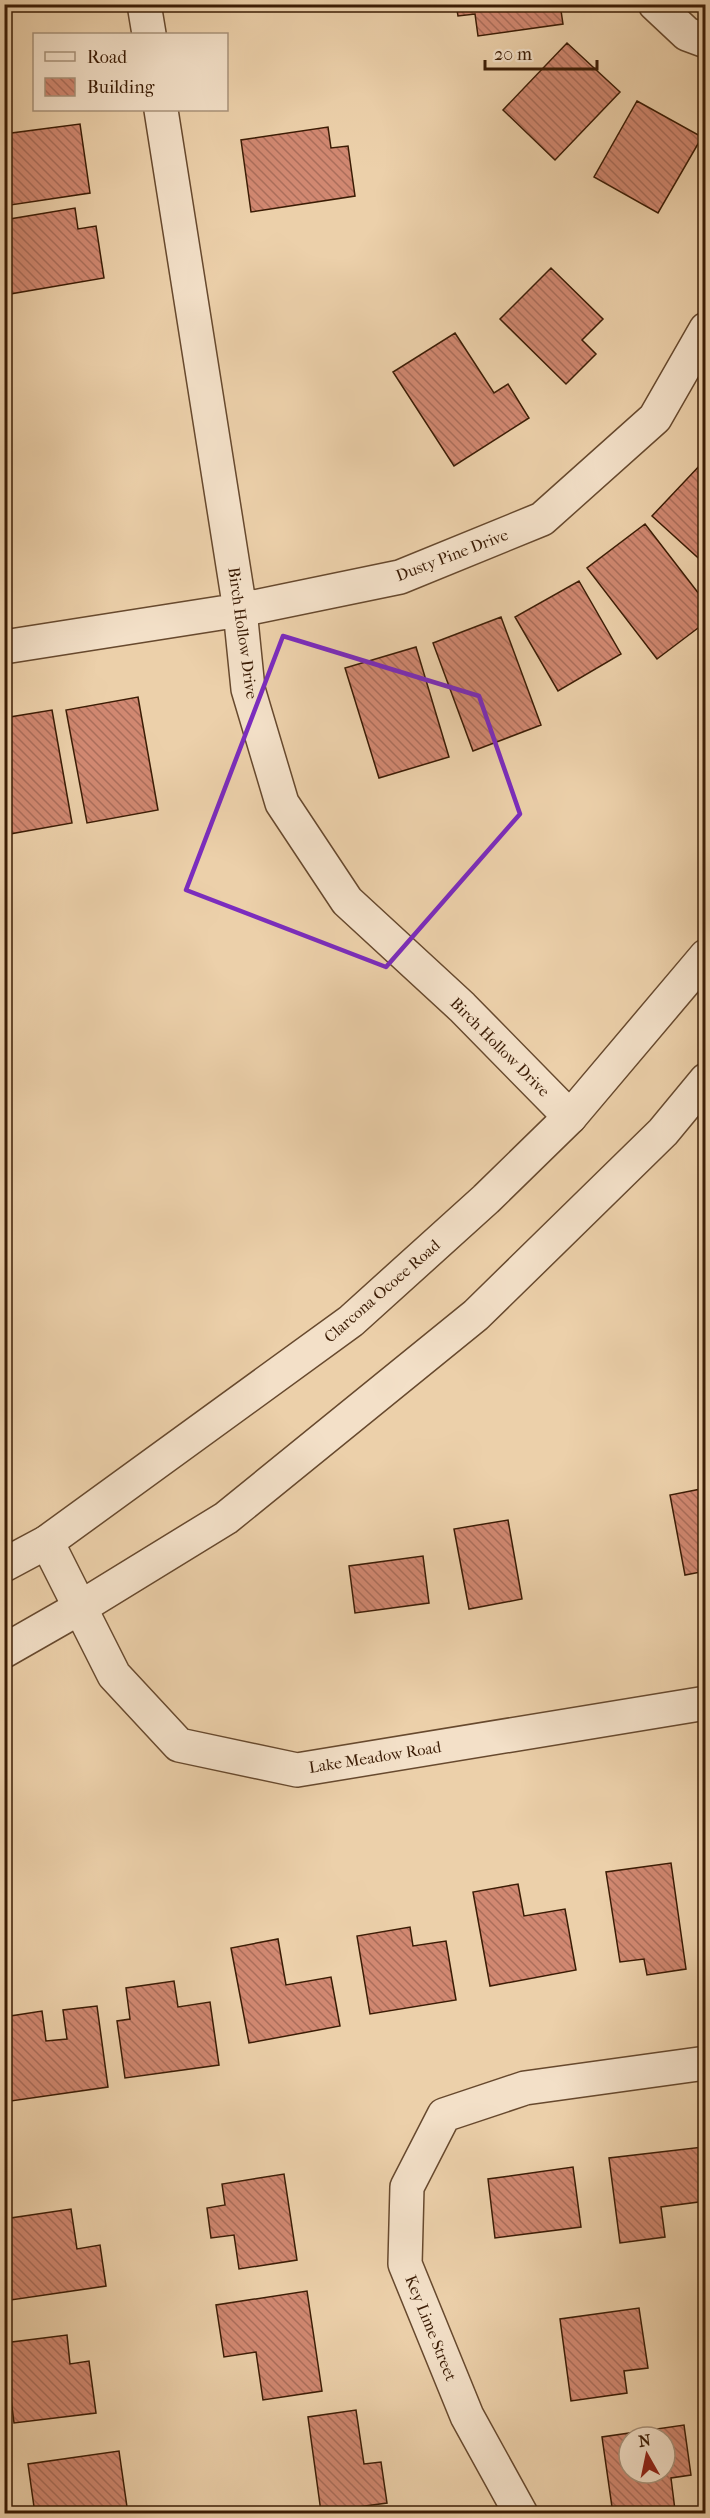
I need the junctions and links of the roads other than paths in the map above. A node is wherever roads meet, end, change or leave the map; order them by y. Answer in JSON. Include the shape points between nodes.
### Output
{"nodes":[{"id":1,"x":144,"y":4,"type":"edge"},
{"id":2,"x":655,"y":4,"type":"edge"},
{"id":3,"x":149,"y":33,"type":"edge"},
{"id":4,"x":705,"y":41,"type":"edge"},
{"id":5,"x":161,"y":111,"type":"edge"},
{"id":6,"x":705,"y":329,"type":"edge"},
{"id":7,"x":240,"y":610,"type":"junction"},
{"id":8,"x":4,"y":647,"type":"edge"},
{"id":9,"x":705,"y":956,"type":"edge"},
{"id":10,"x":705,"y":1080,"type":"edge"},
{"id":11,"x":570,"y":1117,"type":"junction"},
{"id":12,"x":47,"y":1542,"type":"junction"},
{"id":13,"x":4,"y":1565,"type":"edge"},
{"id":14,"x":81,"y":1607,"type":"junction"},
{"id":15,"x":4,"y":1651,"type":"edge"},
{"id":16,"x":705,"y":1703,"type":"edge"},
{"id":17,"x":705,"y":2063,"type":"edge"},
{"id":18,"x":521,"y":2514,"type":"edge"}],
"edges":[{"from":1,"to":3,"type":"street"},
{"from":2,"to":4,"type":"street","via":[[687,34]]},
{"from":5,"to":7,"type":"street","name":"Birch Hollow Drive"},
{"from":6,"to":7,"type":"street","name":"Dusty Pine Drive","via":[[655,418],[542,519],[400,577]]},
{"from":7,"to":8,"type":"street","name":"Dusty Pine Drive"},
{"from":7,"to":11,"type":"street","name":"Birch Hollow Drive","via":[[248,689],[282,803],[347,901],[462,1007]]},
{"from":9,"to":11,"type":"street","name":"Clarcona Ocoee Road"},
{"from":10,"to":14,"type":"street","via":[[663,1132],[476,1315],[226,1518]]},
{"from":11,"to":12,"type":"street","name":"Clarcona Ocoee Road","via":[[351,1321]]},
{"from":12,"to":13,"type":"street","name":"Clarcona Ocoee Road"},
{"from":12,"to":14,"type":"street","name":"Lake Meadow Road"},
{"from":14,"to":15,"type":"street"},
{"from":14,"to":16,"type":"street","name":"Lake Meadow Road","via":[[114,1675],[179,1745],[297,1770]]},
{"from":17,"to":18,"type":"street","name":"Key Lime Street","via":[[525,2088],[444,2115],[407,2187],[405,2264],[467,2416]]}]}
